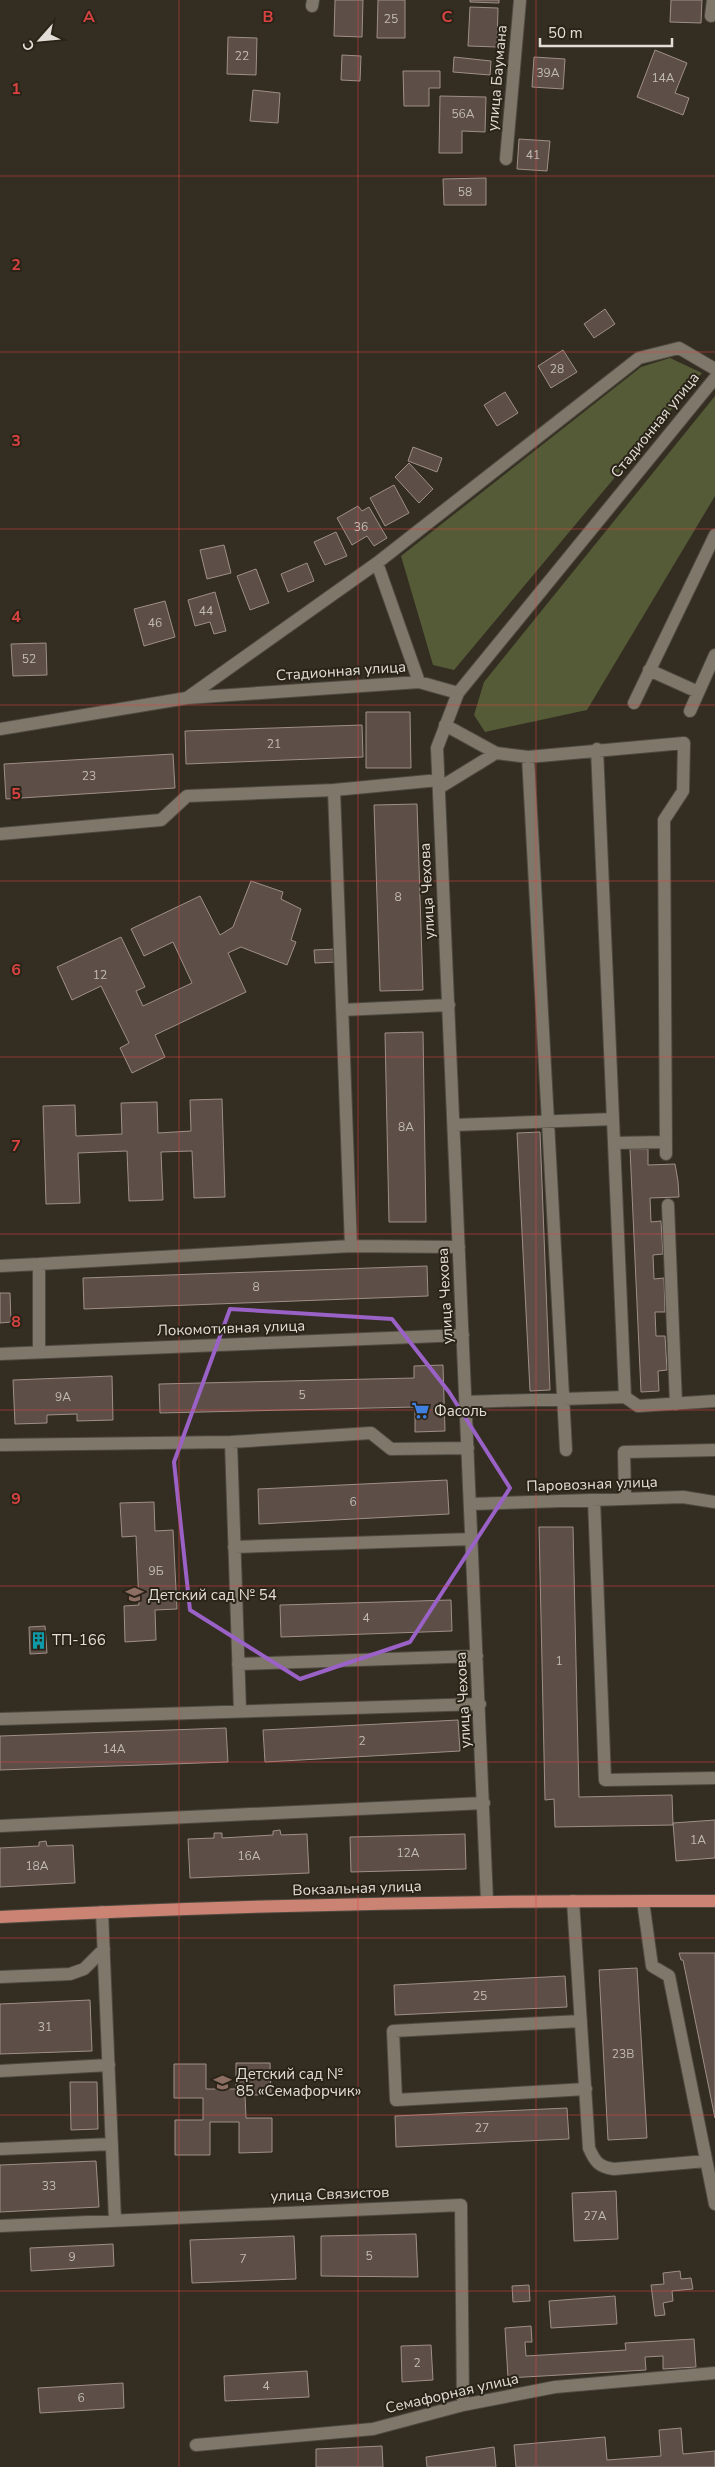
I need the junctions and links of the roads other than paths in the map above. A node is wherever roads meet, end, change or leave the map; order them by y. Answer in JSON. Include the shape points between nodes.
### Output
{"nodes":[{"id":1,"x":520,"y":0,"type":"edge"},
{"id":2,"x":713,"y":0,"type":"edge"},
{"id":3,"x":711,"y":16,"type":"dead end"},
{"id":4,"x":506,"y":160,"type":"dead end"},
{"id":5,"x":715,"y":369,"type":"edge"},
{"id":6,"x":715,"y":378,"type":"edge"},
{"id":7,"x":715,"y":535,"type":"edge"},
{"id":8,"x":377,"y":563,"type":"junction"},
{"id":9,"x":715,"y":655,"type":"edge"},
{"id":10,"x":649,"y":670,"type":"junction"},
{"id":11,"x":419,"y":682,"type":"junction"},
{"id":12,"x":698,"y":692,"type":"junction"},
{"id":13,"x":458,"y":693,"type":"junction"},
{"id":14,"x":187,"y":698,"type":"junction"},
{"id":15,"x":634,"y":703,"type":"dead end"},
{"id":16,"x":690,"y":711,"type":"dead end"},
{"id":17,"x":446,"y":725,"type":"junction"},
{"id":18,"x":0,"y":729,"type":"edge"},
{"id":19,"x":597,"y":749,"type":"junction"},
{"id":20,"x":496,"y":753,"type":"junction"},
{"id":21,"x":528,"y":756,"type":"junction"},
{"id":22,"x":439,"y":784,"type":"junction"},
{"id":23,"x":334,"y":790,"type":"junction"},
{"id":24,"x":0,"y":834,"type":"edge"},
{"id":25,"x":449,"y":1005,"type":"junction"},
{"id":26,"x":342,"y":1010,"type":"junction"},
{"id":27,"x":613,"y":1119,"type":"junction"},
{"id":28,"x":548,"y":1121,"type":"junction"},
{"id":29,"x":454,"y":1125,"type":"junction"},
{"id":30,"x":614,"y":1143,"type":"junction"},
{"id":31,"x":668,"y":1205,"type":"dead end"},
{"id":32,"x":351,"y":1246,"type":"junction"},
{"id":33,"x":459,"y":1247,"type":"junction"},
{"id":34,"x":39,"y":1264,"type":"junction"},
{"id":35,"x":0,"y":1266,"type":"edge"},
{"id":36,"x":463,"y":1335,"type":"junction"},
{"id":37,"x":39,"y":1352,"type":"junction"},
{"id":38,"x":0,"y":1354,"type":"edge"},
{"id":39,"x":625,"y":1397,"type":"junction"},
{"id":40,"x":564,"y":1399,"type":"junction"},
{"id":41,"x":715,"y":1401,"type":"edge"},
{"id":42,"x":466,"y":1402,"type":"junction"},
{"id":43,"x":676,"y":1404,"type":"junction"},
{"id":44,"x":231,"y":1442,"type":"junction"},
{"id":45,"x":0,"y":1444,"type":"edge"},
{"id":46,"x":468,"y":1448,"type":"junction"},
{"id":47,"x":566,"y":1450,"type":"dead end"},
{"id":48,"x":715,"y":1450,"type":"edge"},
{"id":49,"x":625,"y":1499,"type":"junction"},
{"id":50,"x":594,"y":1500,"type":"junction"},
{"id":51,"x":715,"y":1502,"type":"edge"},
{"id":52,"x":470,"y":1504,"type":"junction"},
{"id":53,"x":472,"y":1539,"type":"junction"},
{"id":54,"x":234,"y":1546,"type":"junction"},
{"id":55,"x":478,"y":1656,"type":"junction"},
{"id":56,"x":238,"y":1664,"type":"junction"},
{"id":57,"x":480,"y":1704,"type":"junction"},
{"id":58,"x":240,"y":1711,"type":"junction"},
{"id":59,"x":0,"y":1719,"type":"edge"},
{"id":60,"x":715,"y":1778,"type":"edge"},
{"id":61,"x":484,"y":1803,"type":"junction"},
{"id":62,"x":0,"y":1826,"type":"edge"},
{"id":63,"x":643,"y":1900,"type":"junction"},
{"id":64,"x":487,"y":1901,"type":"junction"},
{"id":65,"x":573,"y":1901,"type":"junction"},
{"id":66,"x":715,"y":1901,"type":"edge"},
{"id":67,"x":102,"y":1912,"type":"junction"},
{"id":68,"x":0,"y":1917,"type":"edge"},
{"id":69,"x":104,"y":1949,"type":"junction"},
{"id":70,"x":0,"y":1977,"type":"edge"},
{"id":71,"x":581,"y":2021,"type":"junction"},
{"id":72,"x":109,"y":2065,"type":"junction"},
{"id":73,"x":0,"y":2071,"type":"edge"},
{"id":74,"x":586,"y":2089,"type":"junction"},
{"id":75,"x":112,"y":2144,"type":"junction"},
{"id":76,"x":0,"y":2149,"type":"edge"},
{"id":77,"x":706,"y":2161,"type":"junction"},
{"id":78,"x":715,"y":2204,"type":"edge"},
{"id":79,"x":115,"y":2220,"type":"junction"},
{"id":80,"x":0,"y":2226,"type":"edge"},
{"id":81,"x":715,"y":2373,"type":"edge"},
{"id":82,"x":463,"y":2405,"type":"junction"},
{"id":83,"x":196,"y":2445,"type":"dead end"}],
"edges":[{"from":1,"to":4,"type":"street","name":"улица Баумана"},
{"from":2,"to":3,"type":"street"},
{"from":5,"to":8,"type":"street","via":[[679,348],[639,358]]},
{"from":6,"to":13,"type":"street","name":"Стадионная улица"},
{"from":7,"to":10,"type":"street"},
{"from":8,"to":11,"type":"street"},
{"from":8,"to":14,"type":"street"},
{"from":9,"to":12,"type":"street"},
{"from":10,"to":12,"type":"street"},
{"from":10,"to":15,"type":"street"},
{"from":11,"to":13,"type":"street","name":"Стадионная улица"},
{"from":11,"to":14,"type":"street","name":"Стадионная улица"},
{"from":12,"to":16,"type":"street"},
{"from":13,"to":17,"type":"street","name":"улица Чехова"},
{"from":14,"to":18,"type":"street","name":"Стадионная улица"},
{"from":17,"to":20,"type":"street"},
{"from":17,"to":22,"type":"street","name":"улица Чехова","via":[[437,748]]},
{"from":19,"to":21,"type":"street"},
{"from":19,"to":27,"type":"street"},
{"from":19,"to":30,"type":"street","via":[[684,743],[683,792],[664,820],[665,1148]]},
{"from":20,"to":21,"type":"street"},
{"from":20,"to":22,"type":"street"},
{"from":21,"to":28,"type":"street"},
{"from":22,"to":23,"type":"street"},
{"from":22,"to":25,"type":"street","name":"улица Чехова"},
{"from":23,"to":24,"type":"street","via":[[187,796],[161,820]]},
{"from":23,"to":26,"type":"street"},
{"from":25,"to":26,"type":"street"},
{"from":25,"to":29,"type":"street","name":"улица Чехова"},
{"from":26,"to":32,"type":"street"},
{"from":27,"to":28,"type":"street"},
{"from":27,"to":30,"type":"street"},
{"from":28,"to":29,"type":"street"},
{"from":28,"to":40,"type":"street"},
{"from":29,"to":33,"type":"street","name":"улица Чехова"},
{"from":30,"to":39,"type":"street"},
{"from":31,"to":43,"type":"street"},
{"from":32,"to":33,"type":"street"},
{"from":32,"to":34,"type":"street"},
{"from":33,"to":36,"type":"street","name":"улица Чехова"},
{"from":34,"to":35,"type":"street"},
{"from":34,"to":37,"type":"street"},
{"from":36,"to":37,"type":"street","name":"Локомотивная улица"},
{"from":36,"to":42,"type":"street","name":"улица Чехова"},
{"from":37,"to":38,"type":"street","name":"Локомотивная улица"},
{"from":39,"to":40,"type":"street"},
{"from":39,"to":43,"type":"street","via":[[638,1406]]},
{"from":40,"to":42,"type":"street"},
{"from":40,"to":47,"type":"street"},
{"from":41,"to":43,"type":"street"},
{"from":42,"to":46,"type":"street","name":"улица Чехова"},
{"from":44,"to":45,"type":"street"},
{"from":44,"to":46,"type":"street","via":[[371,1433],[391,1449]]},
{"from":44,"to":54,"type":"street"},
{"from":46,"to":52,"type":"street","name":"улица Чехова"},
{"from":48,"to":49,"type":"street","via":[[624,1452]]},
{"from":49,"to":50,"type":"street","name":"Паровозная улица"},
{"from":49,"to":51,"type":"street","name":"Паровозная улица","via":[[683,1497]]},
{"from":50,"to":52,"type":"street","name":"Паровозная улица"},
{"from":50,"to":60,"type":"street","via":[[605,1780]]},
{"from":52,"to":53,"type":"street","name":"улица Чехова"},
{"from":53,"to":54,"type":"street"},
{"from":53,"to":55,"type":"street","name":"улица Чехова"},
{"from":54,"to":56,"type":"street"},
{"from":55,"to":56,"type":"street"},
{"from":55,"to":57,"type":"street","name":"улица Чехова"},
{"from":56,"to":58,"type":"street"},
{"from":57,"to":58,"type":"street"},
{"from":57,"to":61,"type":"street","name":"улица Чехова"},
{"from":58,"to":59,"type":"street"},
{"from":61,"to":62,"type":"street"},
{"from":61,"to":64,"type":"street","name":"улица Чехова"},
{"from":63,"to":65,"type":"main road","name":"Вокзальная улица"},
{"from":63,"to":66,"type":"main road","name":"Вокзальная улица"},
{"from":63,"to":77,"type":"street","via":[[652,1966],[669,1976]]},
{"from":64,"to":65,"type":"main road","name":"Вокзальная улица"},
{"from":64,"to":67,"type":"main road","name":"Вокзальная улица"},
{"from":65,"to":71,"type":"street"},
{"from":67,"to":68,"type":"main road","name":"Вокзальная улица"},
{"from":67,"to":69,"type":"street"},
{"from":69,"to":70,"type":"street","via":[[84,1969],[70,1974]]},
{"from":69,"to":72,"type":"street"},
{"from":71,"to":74,"type":"street"},
{"from":71,"to":74,"type":"street","via":[[393,2031],[396,2100]]},
{"from":72,"to":73,"type":"street"},
{"from":72,"to":75,"type":"street"},
{"from":74,"to":77,"type":"street","via":[[589,2148],[602,2168]]},
{"from":75,"to":76,"type":"street"},
{"from":75,"to":79,"type":"street"},
{"from":77,"to":78,"type":"street"},
{"from":79,"to":80,"type":"street","name":"улица Связистов"},
{"from":79,"to":82,"type":"street","name":"улица Связистов","via":[[461,2205]]},
{"from":81,"to":82,"type":"street","name":"Семафорная улица","via":[[555,2387]]},
{"from":82,"to":83,"type":"street","name":"Семафорная улица","via":[[373,2429]]}]}
